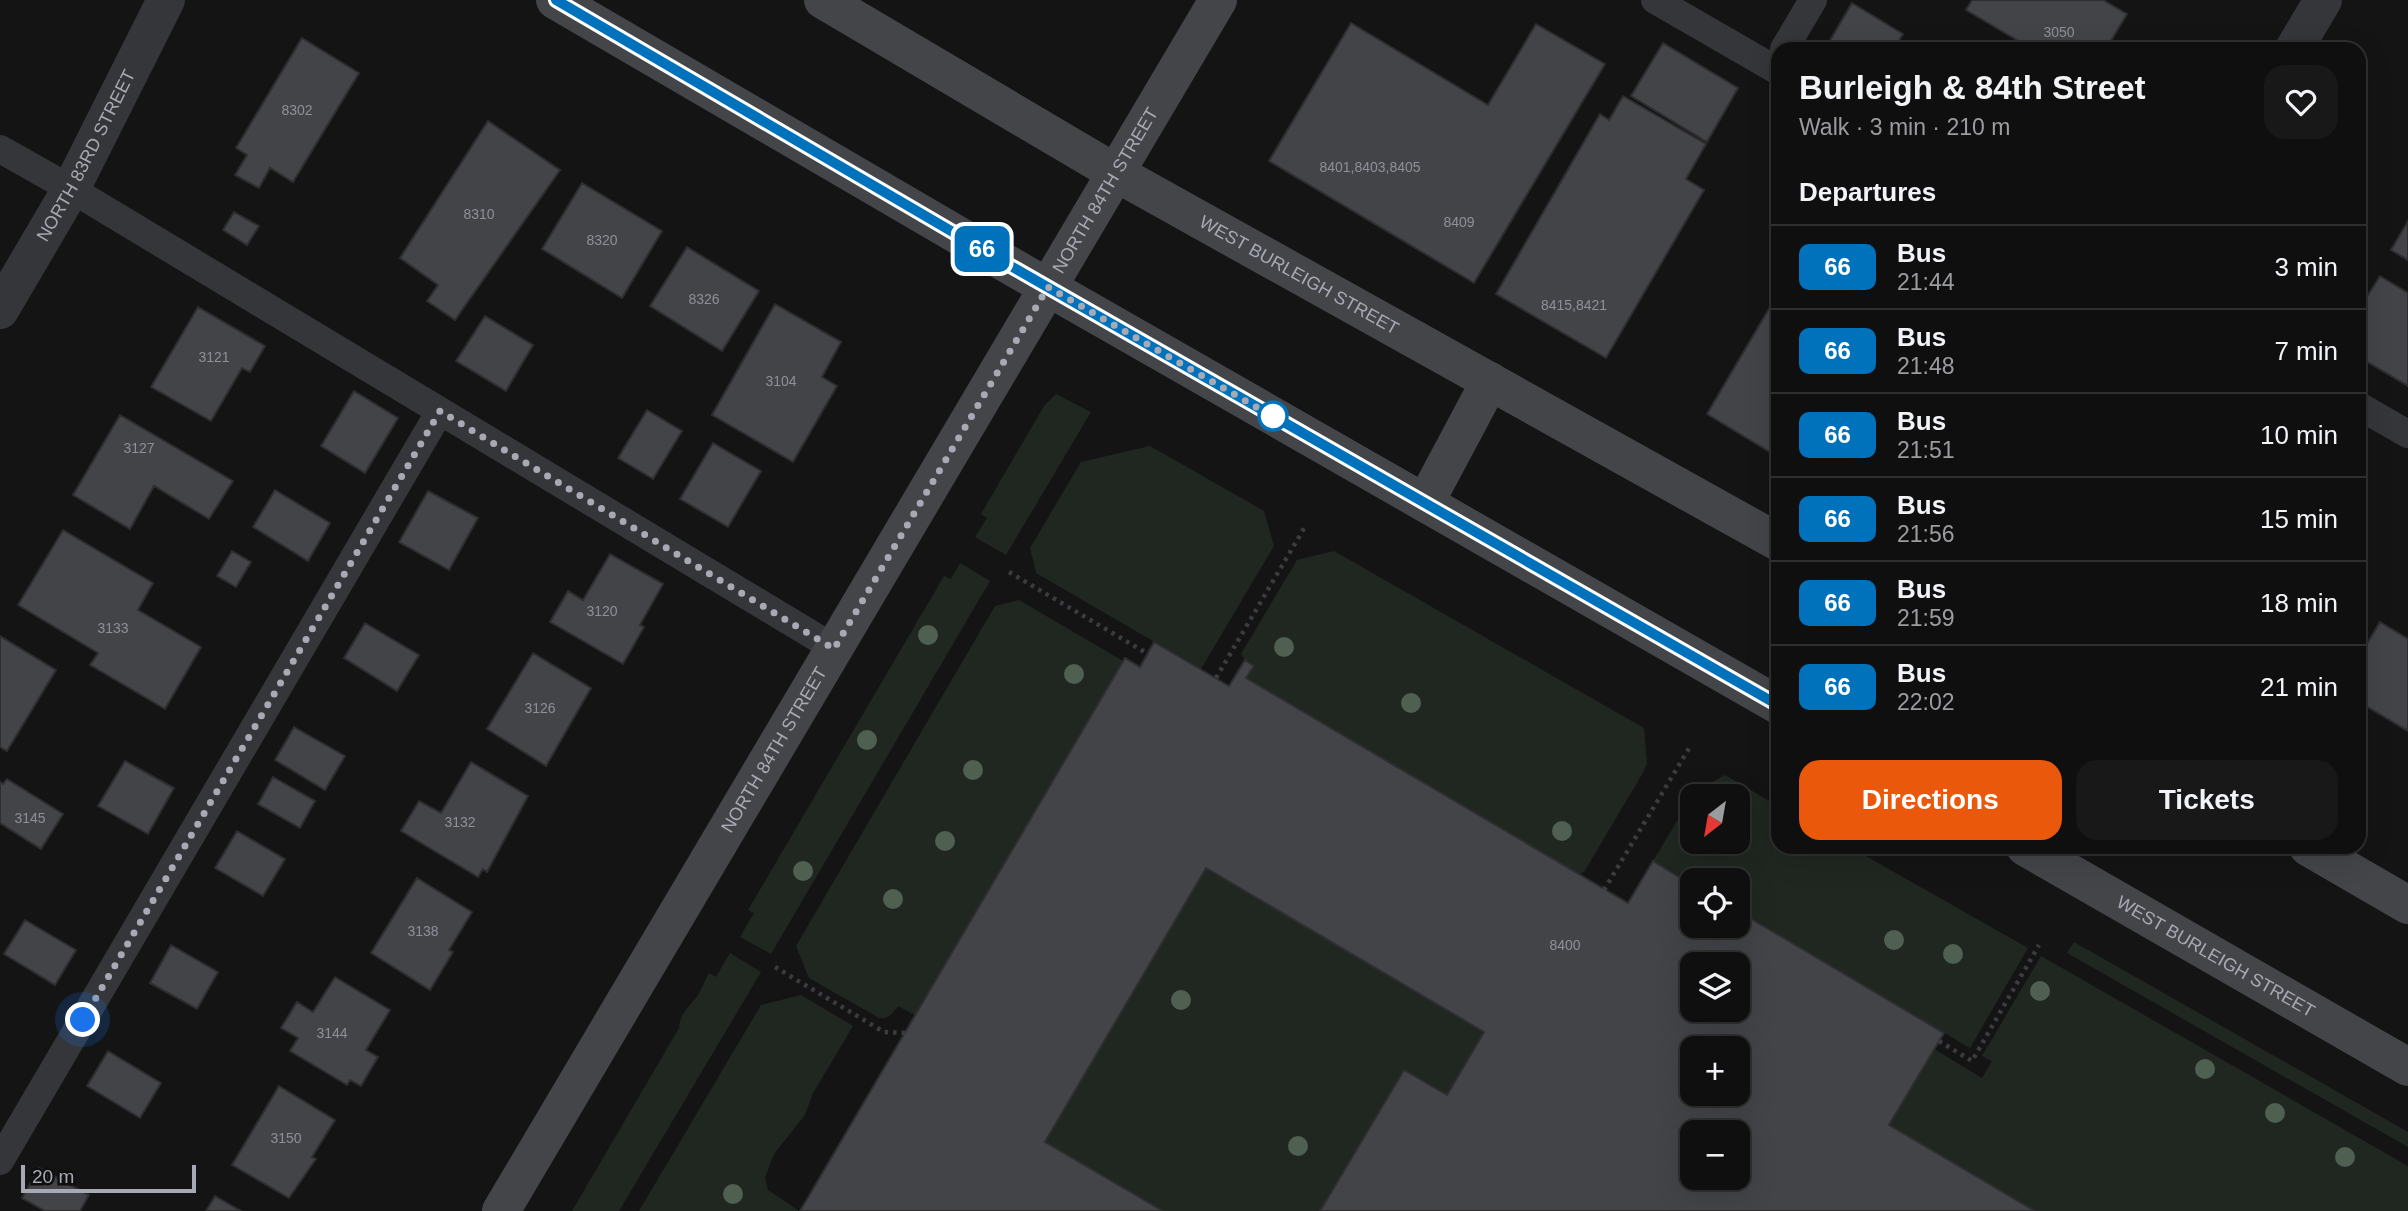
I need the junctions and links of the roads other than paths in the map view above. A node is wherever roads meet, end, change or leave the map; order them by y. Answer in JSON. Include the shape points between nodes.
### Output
{"nodes":[{"id":1,"x":166,"y":0,"type":"edge"},
{"id":2,"x":555,"y":0,"type":"edge"},
{"id":3,"x":823,"y":0,"type":"edge"},
{"id":4,"x":1218,"y":0,"type":"edge"},
{"id":5,"x":1655,"y":0,"type":"edge"},
{"id":6,"x":1813,"y":0,"type":"edge"},
{"id":7,"x":2323,"y":0,"type":"edge"},
{"id":8,"x":1789,"y":42,"type":"edge"},
{"id":9,"x":2298,"y":42,"type":"edge"},
{"id":10,"x":1771,"y":58,"type":"edge"},
{"id":11,"x":0,"y":149,"type":"edge"},
{"id":12,"x":1116,"y":173,"type":"junction"},
{"id":13,"x":71,"y":189,"type":"junction"},
{"id":14,"x":1048,"y":287,"type":"junction"},
{"id":15,"x":0,"y":310,"type":"edge"},
{"id":16,"x":1490,"y":382,"type":"junction"},
{"id":17,"x":2366,"y":409,"type":"edge"},
{"id":18,"x":440,"y":411,"type":"junction"},
{"id":19,"x":2408,"y":434,"type":"edge"},
{"id":20,"x":1425,"y":503,"type":"junction"},
{"id":21,"x":1771,"y":538,"type":"edge"},
{"id":22,"x":834,"y":649,"type":"junction"},
{"id":23,"x":1771,"y":701,"type":"edge"},
{"id":24,"x":2037,"y":854,"type":"edge"},
{"id":25,"x":2320,"y":854,"type":"edge"},
{"id":26,"x":2408,"y":905,"type":"edge"},
{"id":27,"x":2408,"y":1067,"type":"edge"},
{"id":28,"x":0,"y":1161,"type":"edge"},
{"id":29,"x":501,"y":1211,"type":"edge"}],
"edges":[{"from":1,"to":13,"type":"street","name":"NORTH 83RD STREET"},
{"from":2,"to":14,"type":"main road"},
{"from":3,"to":12,"type":"main road","name":"WEST BURLEIGH STREET"},
{"from":4,"to":12,"type":"main road","name":"NORTH 84TH STREET"},
{"from":5,"to":10,"type":"lane"},
{"from":6,"to":8,"type":"lane"},
{"from":7,"to":9,"type":"street"},
{"from":11,"to":13,"type":"lane"},
{"from":12,"to":14,"type":"main road","name":"NORTH 84TH STREET"},
{"from":12,"to":16,"type":"main road","name":"WEST BURLEIGH STREET"},
{"from":13,"to":15,"type":"street","name":"NORTH 83RD STREET"},
{"from":13,"to":18,"type":"lane"},
{"from":14,"to":20,"type":"main road"},
{"from":14,"to":22,"type":"main road","name":"NORTH 84TH STREET"},
{"from":16,"to":20,"type":"main road"},
{"from":16,"to":21,"type":"main road","name":"WEST BURLEIGH STREET"},
{"from":17,"to":19,"type":"lane"},
{"from":18,"to":22,"type":"lane"},
{"from":18,"to":28,"type":"lane"},
{"from":20,"to":23,"type":"main road"},
{"from":22,"to":29,"type":"main road","name":"NORTH 84TH STREET"},
{"from":24,"to":27,"type":"main road","name":"WEST BURLEIGH STREET"},
{"from":25,"to":26,"type":"main road"}]}
